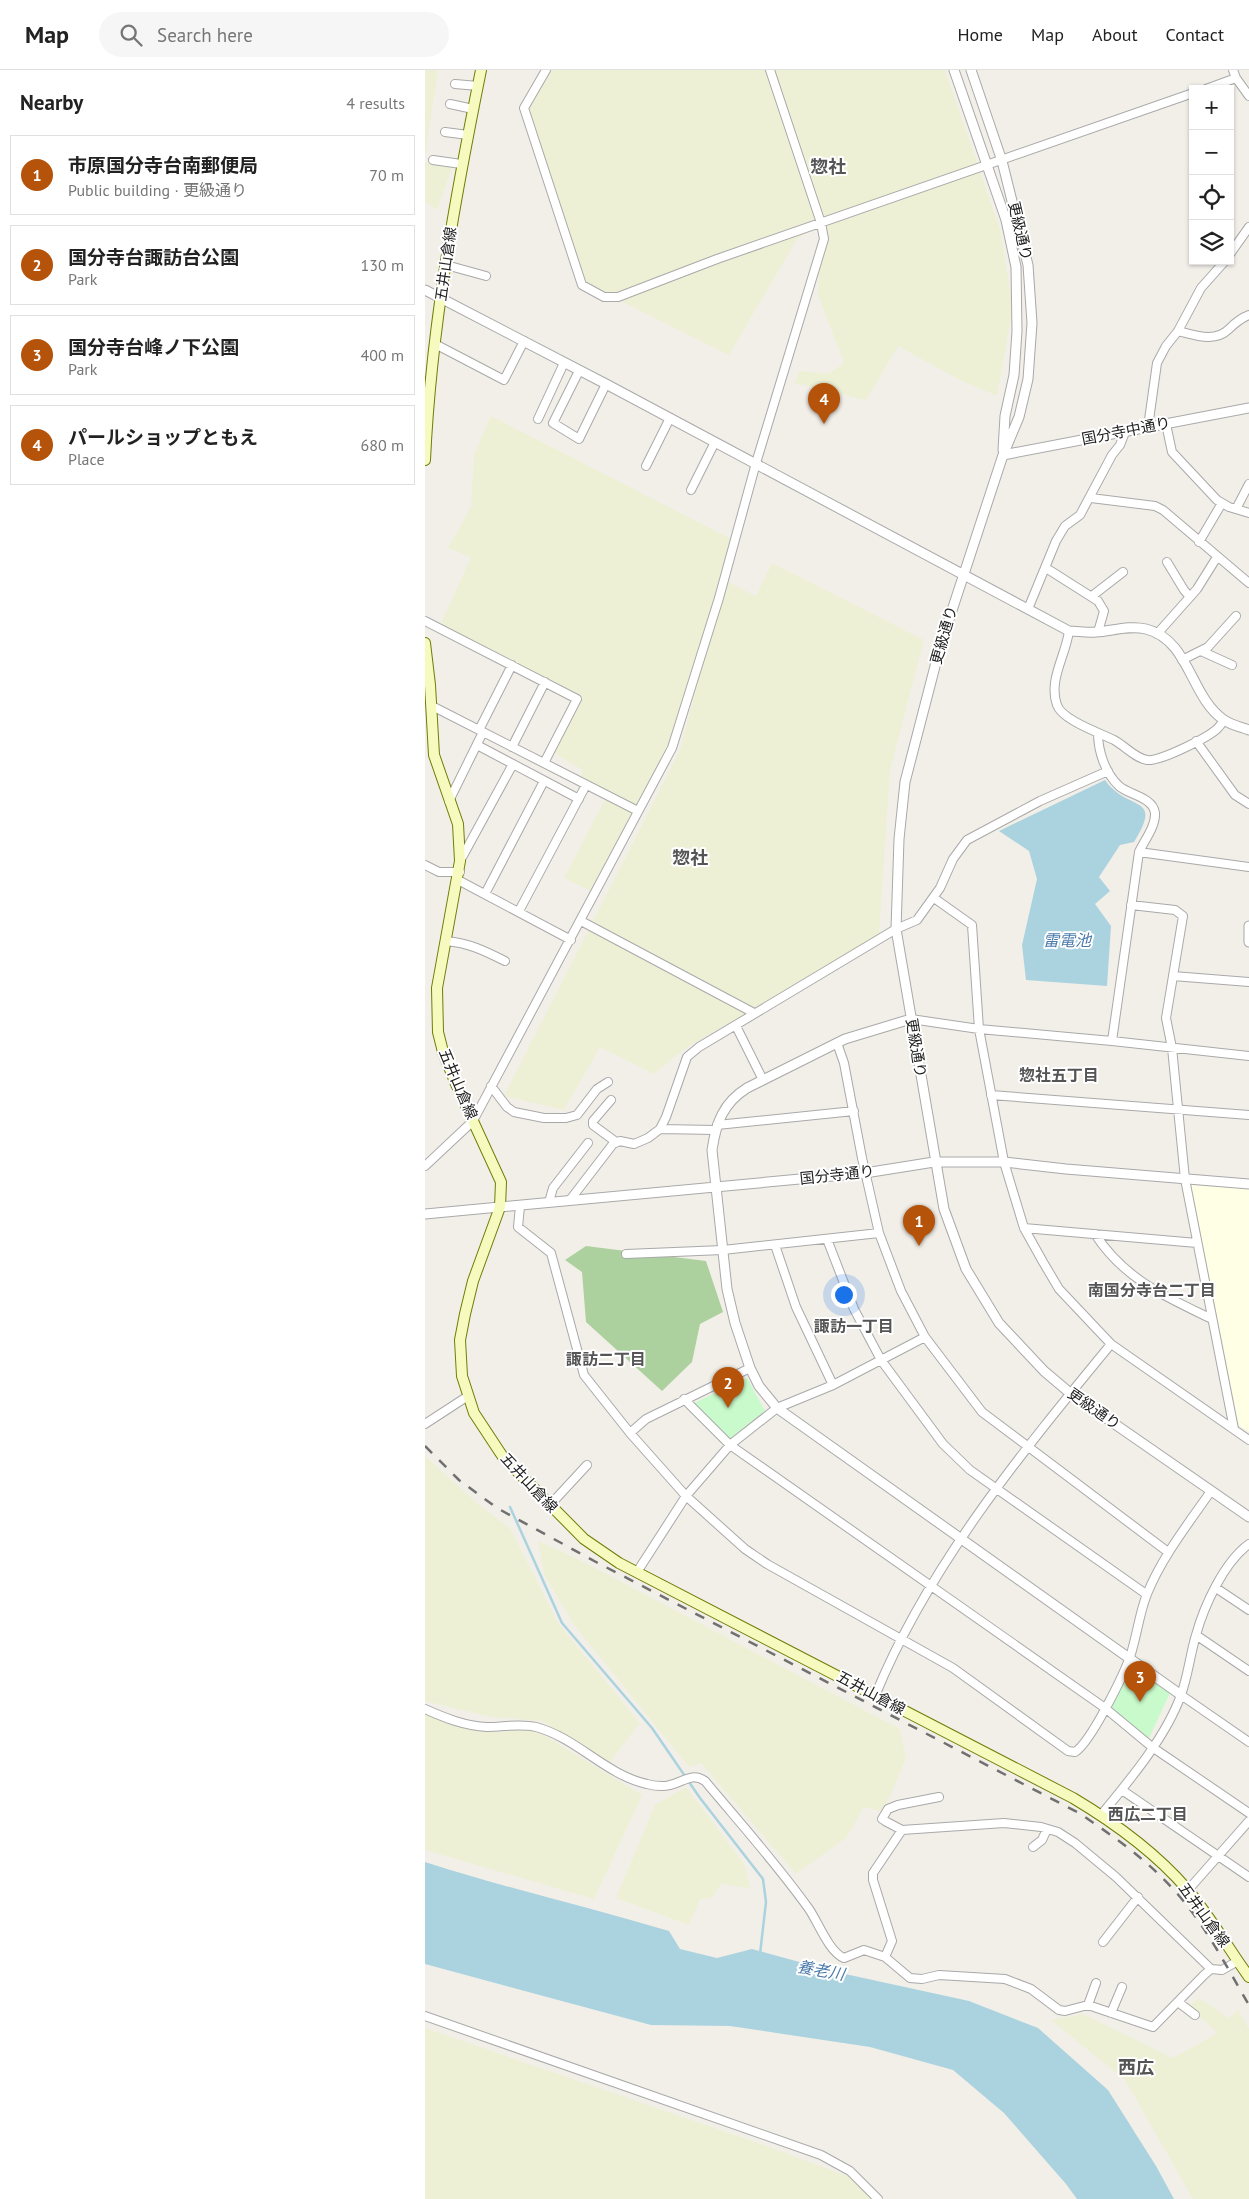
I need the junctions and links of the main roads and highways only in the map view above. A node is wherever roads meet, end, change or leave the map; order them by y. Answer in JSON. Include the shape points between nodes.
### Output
{"nodes":[{"id":1,"x":481,"y":70,"type":"edge"},
{"id":2,"x":425,"y":460,"type":"edge"},
{"id":3,"x":425,"y":643,"type":"edge"},
{"id":4,"x":1249,"y":1977,"type":"edge"}],
"edges":[{"from":1,"to":2,"type":"main road","name":"五井山倉線","via":[[461,164],[441,299],[428,392]]},
{"from":3,"to":4,"type":"main road","name":"五井山倉線","via":[[434,755],[458,824],[460,861],[437,988],[438,1032],[443,1052],[501,1182],[499,1208],[473,1281],[462,1326],[460,1357],[467,1396],[491,1442],[594,1548],[1101,1815],[1142,1845],[1188,1890]]}]}
